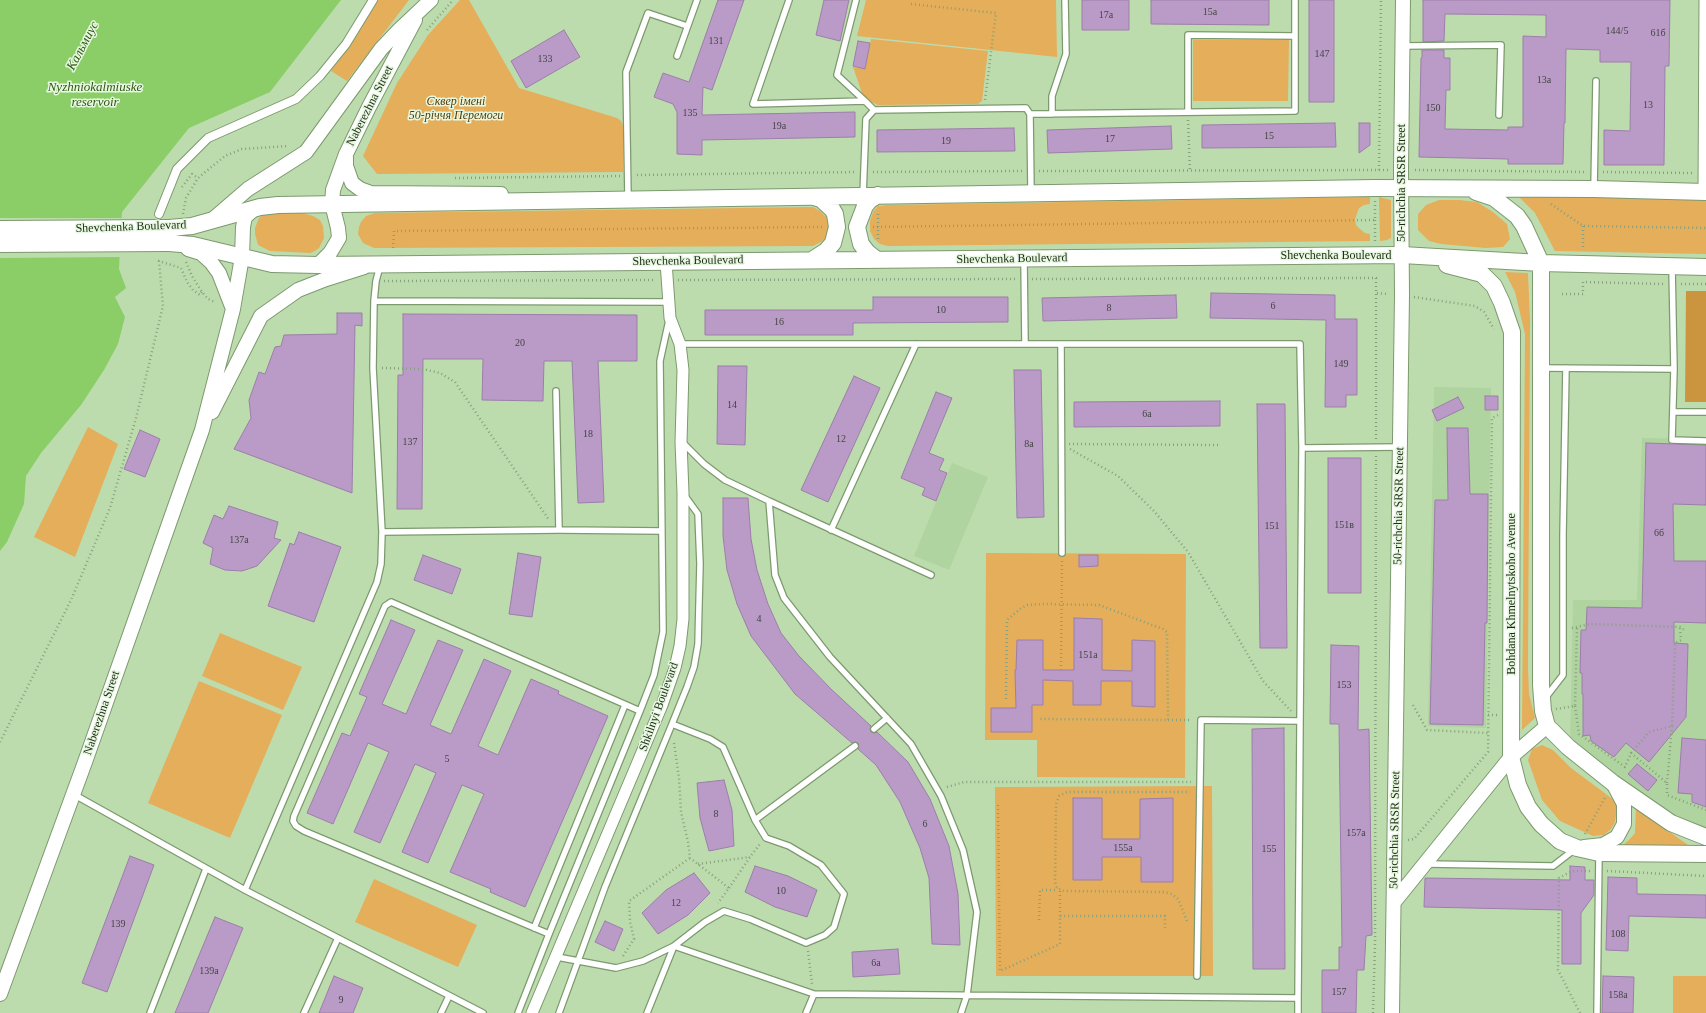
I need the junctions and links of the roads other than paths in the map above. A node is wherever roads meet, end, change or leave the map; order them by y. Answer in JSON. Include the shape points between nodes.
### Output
{"nodes":[{"id":1,"x":373,"y":0,"type":"edge"},
{"id":2,"x":430,"y":0,"type":"edge"},
{"id":3,"x":697,"y":0,"type":"edge"},
{"id":4,"x":789,"y":0,"type":"edge"},
{"id":5,"x":856,"y":0,"type":"edge"},
{"id":6,"x":1065,"y":0,"type":"edge"},
{"id":7,"x":1295,"y":0,"type":"edge"},
{"id":8,"x":1403,"y":0,"type":"edge"},
{"id":9,"x":1705,"y":0,"type":"edge"},
{"id":10,"x":420,"y":11,"type":"junction"},
{"id":11,"x":687,"y":26,"type":"junction"},
{"id":12,"x":1295,"y":36,"type":"junction"},
{"id":13,"x":1403,"y":46,"type":"junction"},
{"id":14,"x":677,"y":56,"type":"dead end"},
{"id":15,"x":1596,"y":81,"type":"dead end"},
{"id":16,"x":865,"y":101,"type":"junction"},
{"id":17,"x":874,"y":110,"type":"junction"},
{"id":18,"x":1188,"y":112,"type":"junction"},
{"id":19,"x":1030,"y":114,"type":"junction"},
{"id":20,"x":1052,"y":114,"type":"junction"},
{"id":21,"x":1499,"y":115,"type":"dead end"},
{"id":22,"x":346,"y":154,"type":"junction"},
{"id":23,"x":1401,"y":188,"type":"junction"},
{"id":24,"x":1464,"y":189,"type":"junction"},
{"id":25,"x":1594,"y":189,"type":"junction"},
{"id":26,"x":1705,"y":192,"type":"edge"},
{"id":27,"x":1031,"y":194,"type":"junction"},
{"id":28,"x":813,"y":197,"type":"junction"},
{"id":29,"x":628,"y":200,"type":"junction"},
{"id":30,"x":873,"y":201,"type":"junction"},
{"id":31,"x":526,"y":202,"type":"junction"},
{"id":32,"x":332,"y":204,"type":"junction"},
{"id":33,"x":260,"y":207,"type":"junction"},
{"id":34,"x":159,"y":214,"type":"dead end"},
{"id":35,"x":212,"y":220,"type":"junction"},
{"id":36,"x":0,"y":229,"type":"edge"},
{"id":37,"x":169,"y":235,"type":"junction"},
{"id":38,"x":0,"y":244,"type":"edge"},
{"id":39,"x":1402,"y":255,"type":"junction"},
{"id":40,"x":242,"y":257,"type":"junction"},
{"id":41,"x":1024,"y":258,"type":"junction"},
{"id":42,"x":812,"y":260,"type":"junction"},
{"id":43,"x":877,"y":260,"type":"junction"},
{"id":44,"x":666,"y":262,"type":"junction"},
{"id":45,"x":1542,"y":263,"type":"junction"},
{"id":46,"x":318,"y":265,"type":"junction"},
{"id":47,"x":375,"y":265,"type":"junction"},
{"id":48,"x":1672,"y":267,"type":"junction"},
{"id":49,"x":1706,"y":267,"type":"edge"},
{"id":50,"x":374,"y":301,"type":"junction"},
{"id":51,"x":667,"y":302,"type":"junction"},
{"id":52,"x":233,"y":309,"type":"junction"},
{"id":53,"x":670,"y":318,"type":"junction"},
{"id":54,"x":680,"y":344,"type":"junction"},
{"id":55,"x":916,"y":344,"type":"junction"},
{"id":56,"x":1025,"y":344,"type":"junction"},
{"id":57,"x":1061,"y":344,"type":"junction"},
{"id":58,"x":1542,"y":368,"type":"junction"},
{"id":59,"x":1566,"y":368,"type":"junction"},
{"id":60,"x":1674,"y":370,"type":"junction"},
{"id":61,"x":556,"y":391,"type":"dead end"},
{"id":62,"x":1673,"y":412,"type":"junction"},
{"id":63,"x":1706,"y":412,"type":"edge"},
{"id":64,"x":202,"y":430,"type":"junction"},
{"id":65,"x":1706,"y":440,"type":"edge"},
{"id":66,"x":681,"y":442,"type":"junction"},
{"id":67,"x":1400,"y":447,"type":"junction"},
{"id":68,"x":1302,"y":448,"type":"junction"},
{"id":69,"x":683,"y":493,"type":"junction"},
{"id":70,"x":769,"y":501,"type":"junction"},
{"id":71,"x":557,"y":530,"type":"junction"},
{"id":72,"x":832,"y":530,"type":"junction"},
{"id":73,"x":662,"y":531,"type":"junction"},
{"id":74,"x":382,"y":532,"type":"junction"},
{"id":75,"x":1062,"y":553,"type":"road end"},
{"id":76,"x":931,"y":575,"type":"dead end"},
{"id":77,"x":1542,"y":702,"type":"junction"},
{"id":78,"x":625,"y":705,"type":"junction"},
{"id":79,"x":640,"y":711,"type":"junction"},
{"id":80,"x":887,"y":718,"type":"junction"},
{"id":81,"x":1300,"y":721,"type":"junction"},
{"id":82,"x":672,"y":724,"type":"junction"},
{"id":83,"x":1547,"y":726,"type":"junction"},
{"id":84,"x":874,"y":729,"type":"dead end"},
{"id":85,"x":855,"y":746,"type":"dead end"},
{"id":86,"x":1511,"y":757,"type":"junction"},
{"id":87,"x":1613,"y":783,"type":"junction"},
{"id":88,"x":73,"y":794,"type":"junction"},
{"id":89,"x":755,"y":820,"type":"junction"},
{"id":90,"x":1706,"y":837,"type":"edge"},
{"id":91,"x":1577,"y":848,"type":"junction"},
{"id":92,"x":1599,"y":852,"type":"junction"},
{"id":93,"x":1706,"y":854,"type":"edge"},
{"id":94,"x":1425,"y":864,"type":"junction"},
{"id":95,"x":206,"y":869,"type":"junction"},
{"id":96,"x":245,"y":890,"type":"junction"},
{"id":97,"x":1394,"y":902,"type":"junction"},
{"id":98,"x":534,"y":928,"type":"junction"},
{"id":99,"x":549,"y":934,"type":"junction"},
{"id":100,"x":338,"y":938,"type":"junction"},
{"id":101,"x":674,"y":946,"type":"junction"},
{"id":102,"x":557,"y":957,"type":"junction"},
{"id":103,"x":577,"y":962,"type":"junction"},
{"id":104,"x":1197,"y":976,"type":"dead end"},
{"id":105,"x":0,"y":994,"type":"edge"},
{"id":106,"x":814,"y":994,"type":"junction"},
{"id":107,"x":967,"y":995,"type":"junction"},
{"id":108,"x":448,"y":996,"type":"junction"},
{"id":109,"x":1298,"y":998,"type":"junction"},
{"id":110,"x":150,"y":1013,"type":"edge"},
{"id":111,"x":304,"y":1013,"type":"edge"},
{"id":112,"x":441,"y":1013,"type":"edge"},
{"id":113,"x":482,"y":1013,"type":"edge"},
{"id":114,"x":518,"y":1013,"type":"edge"},
{"id":115,"x":532,"y":1013,"type":"edge"},
{"id":116,"x":559,"y":1013,"type":"edge"},
{"id":117,"x":647,"y":1013,"type":"edge"},
{"id":118,"x":806,"y":1013,"type":"edge"},
{"id":119,"x":961,"y":1013,"type":"edge"},
{"id":120,"x":1298,"y":1013,"type":"edge"},
{"id":121,"x":1392,"y":1013,"type":"edge"},
{"id":122,"x":1597,"y":1013,"type":"edge"}],
"edges":[{"from":1,"to":34,"type":"street","via":[[346,44],[320,76],[296,99],[208,138],[178,169]]},
{"from":2,"to":10,"type":"street","name":"Naberezhna Street"},
{"from":3,"to":11,"type":"lane"},
{"from":4,"to":16,"type":"lane","via":[[753,104]]},
{"from":5,"to":16,"type":"lane","via":[[837,76]]},
{"from":6,"to":20,"type":"lane","via":[[1066,54],[1052,96]]},
{"from":7,"to":12,"type":"lane"},
{"from":8,"to":13,"type":"street","name":"50-richchia SRSR Street"},
{"from":9,"to":26,"type":"street"},
{"from":10,"to":22,"type":"street","name":"Naberezhna Street"},
{"from":10,"to":35,"type":"street","name":"Naberezhna Street","via":[[381,49],[306,152],[248,189]]},
{"from":11,"to":14,"type":"lane"},
{"from":11,"to":29,"type":"lane","via":[[648,13],[626,72]]},
{"from":12,"to":18,"type":"lane","via":[[1295,111]]},
{"from":12,"to":18,"type":"lane","via":[[1188,35]]},
{"from":13,"to":21,"type":"lane","via":[[1501,45]]},
{"from":13,"to":23,"type":"street","name":"50-richchia SRSR Street"},
{"from":15,"to":25,"type":"lane"},
{"from":16,"to":17,"type":"lane"},
{"from":17,"to":19,"type":"lane","via":[[1026,108]]},
{"from":17,"to":30,"type":"lane","via":[[866,119]]},
{"from":18,"to":20,"type":"lane"},
{"from":19,"to":20,"type":"lane"},
{"from":19,"to":27,"type":"lane"},
{"from":22,"to":31,"type":"street","via":[[346,166],[352,184],[371,193],[504,194]]},
{"from":22,"to":32,"type":"street","name":"Naberezhna Street","via":[[333,190]]},
{"from":23,"to":24,"type":"main road","name":"Shevchenka Boulevard"},
{"from":23,"to":27,"type":"main road","name":"Shevchenka Boulevard"},
{"from":23,"to":39,"type":"street","name":"50-richchia SRSR Street"},
{"from":24,"to":25,"type":"main road","name":"Shevchenka Boulevard"},
{"from":24,"to":45,"type":"main road","via":[[1494,198],[1517,216]]},
{"from":25,"to":26,"type":"main road","name":"Shevchenka Boulevard"},
{"from":27,"to":30,"type":"main road","name":"Shevchenka Boulevard"},
{"from":28,"to":29,"type":"main road","name":"Shevchenka Boulevard"},
{"from":28,"to":30,"type":"main road","name":"Shevchenka Boulevard"},
{"from":28,"to":42,"type":"main road","via":[[821,199],[832,209],[837,227],[833,243]]},
{"from":29,"to":31,"type":"main road","name":"Shevchenka Boulevard"},
{"from":30,"to":43,"type":"main road","via":[[865,206],[857,227],[861,244]]},
{"from":31,"to":32,"type":"main road","name":"Shevchenka Boulevard"},
{"from":32,"to":33,"type":"main road","name":"Shevchenka Boulevard"},
{"from":32,"to":46,"type":"street","via":[[339,238],[330,253]]},
{"from":33,"to":35,"type":"main road","name":"Shevchenka Boulevard"},
{"from":33,"to":40,"type":"street","via":[[246,217]]},
{"from":35,"to":37,"type":"main road","name":"Shevchenka Boulevard"},
{"from":36,"to":37,"type":"main road","name":"Shevchenka Boulevard","bridge":true},
{"from":37,"to":38,"type":"main road","name":"Shevchenka Boulevard","bridge":true},
{"from":37,"to":40,"type":"main road","name":"Shevchenka Boulevard","via":[[193,245]]},
{"from":37,"to":52,"type":"street","via":[[201,253],[211,262],[219,273]]},
{"from":39,"to":41,"type":"main road","name":"Shevchenka Boulevard"},
{"from":39,"to":45,"type":"main road","name":"Shevchenka Boulevard"},
{"from":39,"to":67,"type":"street","name":"50-richchia SRSR Street"},
{"from":39,"to":86,"type":"main road","name":"Bohdana Khmelnytskoho Avenue","via":[[1482,274],[1494,286],[1512,332]]},
{"from":40,"to":46,"type":"main road","name":"Shevchenka Boulevard","via":[[272,264]]},
{"from":40,"to":52,"type":"street","name":"Naberezhna Street"},
{"from":41,"to":43,"type":"main road","name":"Shevchenka Boulevard"},
{"from":41,"to":56,"type":"lane"},
{"from":42,"to":43,"type":"main road","name":"Shevchenka Boulevard"},
{"from":42,"to":44,"type":"main road","name":"Shevchenka Boulevard"},
{"from":44,"to":47,"type":"main road","name":"Shevchenka Boulevard"},
{"from":44,"to":51,"type":"street","name":"Shkilnyi Boulevard"},
{"from":45,"to":48,"type":"main road","name":"Shevchenka Boulevard"},
{"from":45,"to":58,"type":"main road"},
{"from":46,"to":47,"type":"main road","name":"Shevchenka Boulevard"},
{"from":47,"to":50,"type":"lane"},
{"from":47,"to":64,"type":"street","name":"Naberezhna Street","via":[[298,290],[261,316]]},
{"from":48,"to":49,"type":"main road","name":"Shevchenka Boulevard"},
{"from":48,"to":60,"type":"lane"},
{"from":50,"to":51,"type":"lane"},
{"from":50,"to":74,"type":"lane","via":[[373,368]]},
{"from":51,"to":53,"type":"street","name":"Shkilnyi Boulevard"},
{"from":52,"to":64,"type":"street","name":"Naberezhna Street"},
{"from":53,"to":54,"type":"street","name":"Shkilnyi Boulevard"},
{"from":53,"to":73,"type":"lane","via":[[660,360]]},
{"from":54,"to":55,"type":"lane"},
{"from":54,"to":66,"type":"street","name":"Shkilnyi Boulevard","via":[[683,370]]},
{"from":55,"to":56,"type":"lane"},
{"from":55,"to":72,"type":"lane"},
{"from":56,"to":57,"type":"lane"},
{"from":57,"to":68,"type":"lane","via":[[1300,344]]},
{"from":57,"to":75,"type":"lane"},
{"from":58,"to":59,"type":"lane"},
{"from":58,"to":77,"type":"main road"},
{"from":59,"to":60,"type":"lane"},
{"from":59,"to":77,"type":"lane","via":[[1563,675]]},
{"from":60,"to":62,"type":"lane"},
{"from":61,"to":71,"type":"lane"},
{"from":62,"to":63,"type":"lane"},
{"from":62,"to":65,"type":"lane","via":[[1672,440]]},
{"from":64,"to":88,"type":"street","name":"Naberezhna Street"},
{"from":66,"to":69,"type":"street","name":"Shkilnyi Boulevard"},
{"from":66,"to":70,"type":"lane","via":[[725,480]]},
{"from":67,"to":68,"type":"lane"},
{"from":67,"to":97,"type":"street","name":"50-richchia SRSR Street"},
{"from":68,"to":81,"type":"lane"},
{"from":69,"to":82,"type":"lane","via":[[698,514],[698,644],[694,667]]},
{"from":69,"to":102,"type":"street","name":"Shkilnyi Boulevard","via":[[683,619],[675,668]]},
{"from":70,"to":72,"type":"lane"},
{"from":70,"to":80,"type":"lane","via":[[774,575],[784,598],[830,656]]},
{"from":71,"to":73,"type":"lane"},
{"from":71,"to":74,"type":"lane"},
{"from":72,"to":76,"type":"lane"},
{"from":73,"to":79,"type":"lane","via":[[663,632],[654,675]]},
{"from":74,"to":96,"type":"lane","via":[[381,564],[377,582]]},
{"from":77,"to":83,"type":"main road"},
{"from":78,"to":79,"type":"lane"},
{"from":78,"to":98,"type":"lane"},
{"from":78,"to":98,"type":"lane","via":[[391,602],[385,606],[294,816],[296,826],[304,831]]},
{"from":79,"to":99,"type":"lane"},
{"from":80,"to":84,"type":"lane"},
{"from":80,"to":107,"type":"lane","via":[[910,744],[939,792],[963,850],[977,912]]},
{"from":81,"to":104,"type":"lane","via":[[1201,720]]},
{"from":81,"to":109,"type":"lane"},
{"from":82,"to":89,"type":"lane","via":[[723,747]]},
{"from":82,"to":103,"type":"lane"},
{"from":83,"to":86,"type":"street"},
{"from":83,"to":87,"type":"main road","via":[[1568,747]]},
{"from":85,"to":89,"type":"lane"},
{"from":86,"to":91,"type":"main road","name":"Bohdana Khmelnytskoho Avenue","via":[[1518,786],[1528,807],[1560,840]]},
{"from":86,"to":94,"type":"street"},
{"from":87,"to":90,"type":"main road","via":[[1671,823]]},
{"from":87,"to":91,"type":"street","via":[[1624,804],[1624,824],[1617,837],[1603,845]]},
{"from":88,"to":95,"type":"lane"},
{"from":88,"to":105,"type":"street","name":"Naberezhna Street"},
{"from":89,"to":101,"type":"lane","via":[[766,838],[789,846],[821,865],[844,894],[834,926],[825,935],[806,943],[724,911]]},
{"from":91,"to":92,"type":"main road","name":"Bohdana Khmelnytskoho Avenue"},
{"from":91,"to":94,"type":"lane","via":[[1553,866]]},
{"from":92,"to":93,"type":"main road","name":"Bohdana Khmelnytskoho Avenue"},
{"from":92,"to":122,"type":"lane"},
{"from":94,"to":97,"type":"street"},
{"from":95,"to":96,"type":"lane"},
{"from":95,"to":110,"type":"lane"},
{"from":96,"to":100,"type":"lane"},
{"from":97,"to":121,"type":"street","name":"50-richchia SRSR Street"},
{"from":98,"to":99,"type":"lane"},
{"from":99,"to":114,"type":"lane"},
{"from":100,"to":108,"type":"lane"},
{"from":100,"to":111,"type":"lane"},
{"from":101,"to":103,"type":"lane","via":[[643,961],[616,968]]},
{"from":101,"to":106,"type":"lane"},
{"from":101,"to":117,"type":"lane"},
{"from":102,"to":103,"type":"lane"},
{"from":102,"to":115,"type":"street","name":"Shkilnyi Boulevard"},
{"from":103,"to":116,"type":"lane"},
{"from":106,"to":107,"type":"lane"},
{"from":106,"to":118,"type":"lane"},
{"from":107,"to":109,"type":"lane"},
{"from":107,"to":119,"type":"lane"},
{"from":108,"to":112,"type":"lane"},
{"from":108,"to":113,"type":"lane"},
{"from":109,"to":120,"type":"lane"}]}
